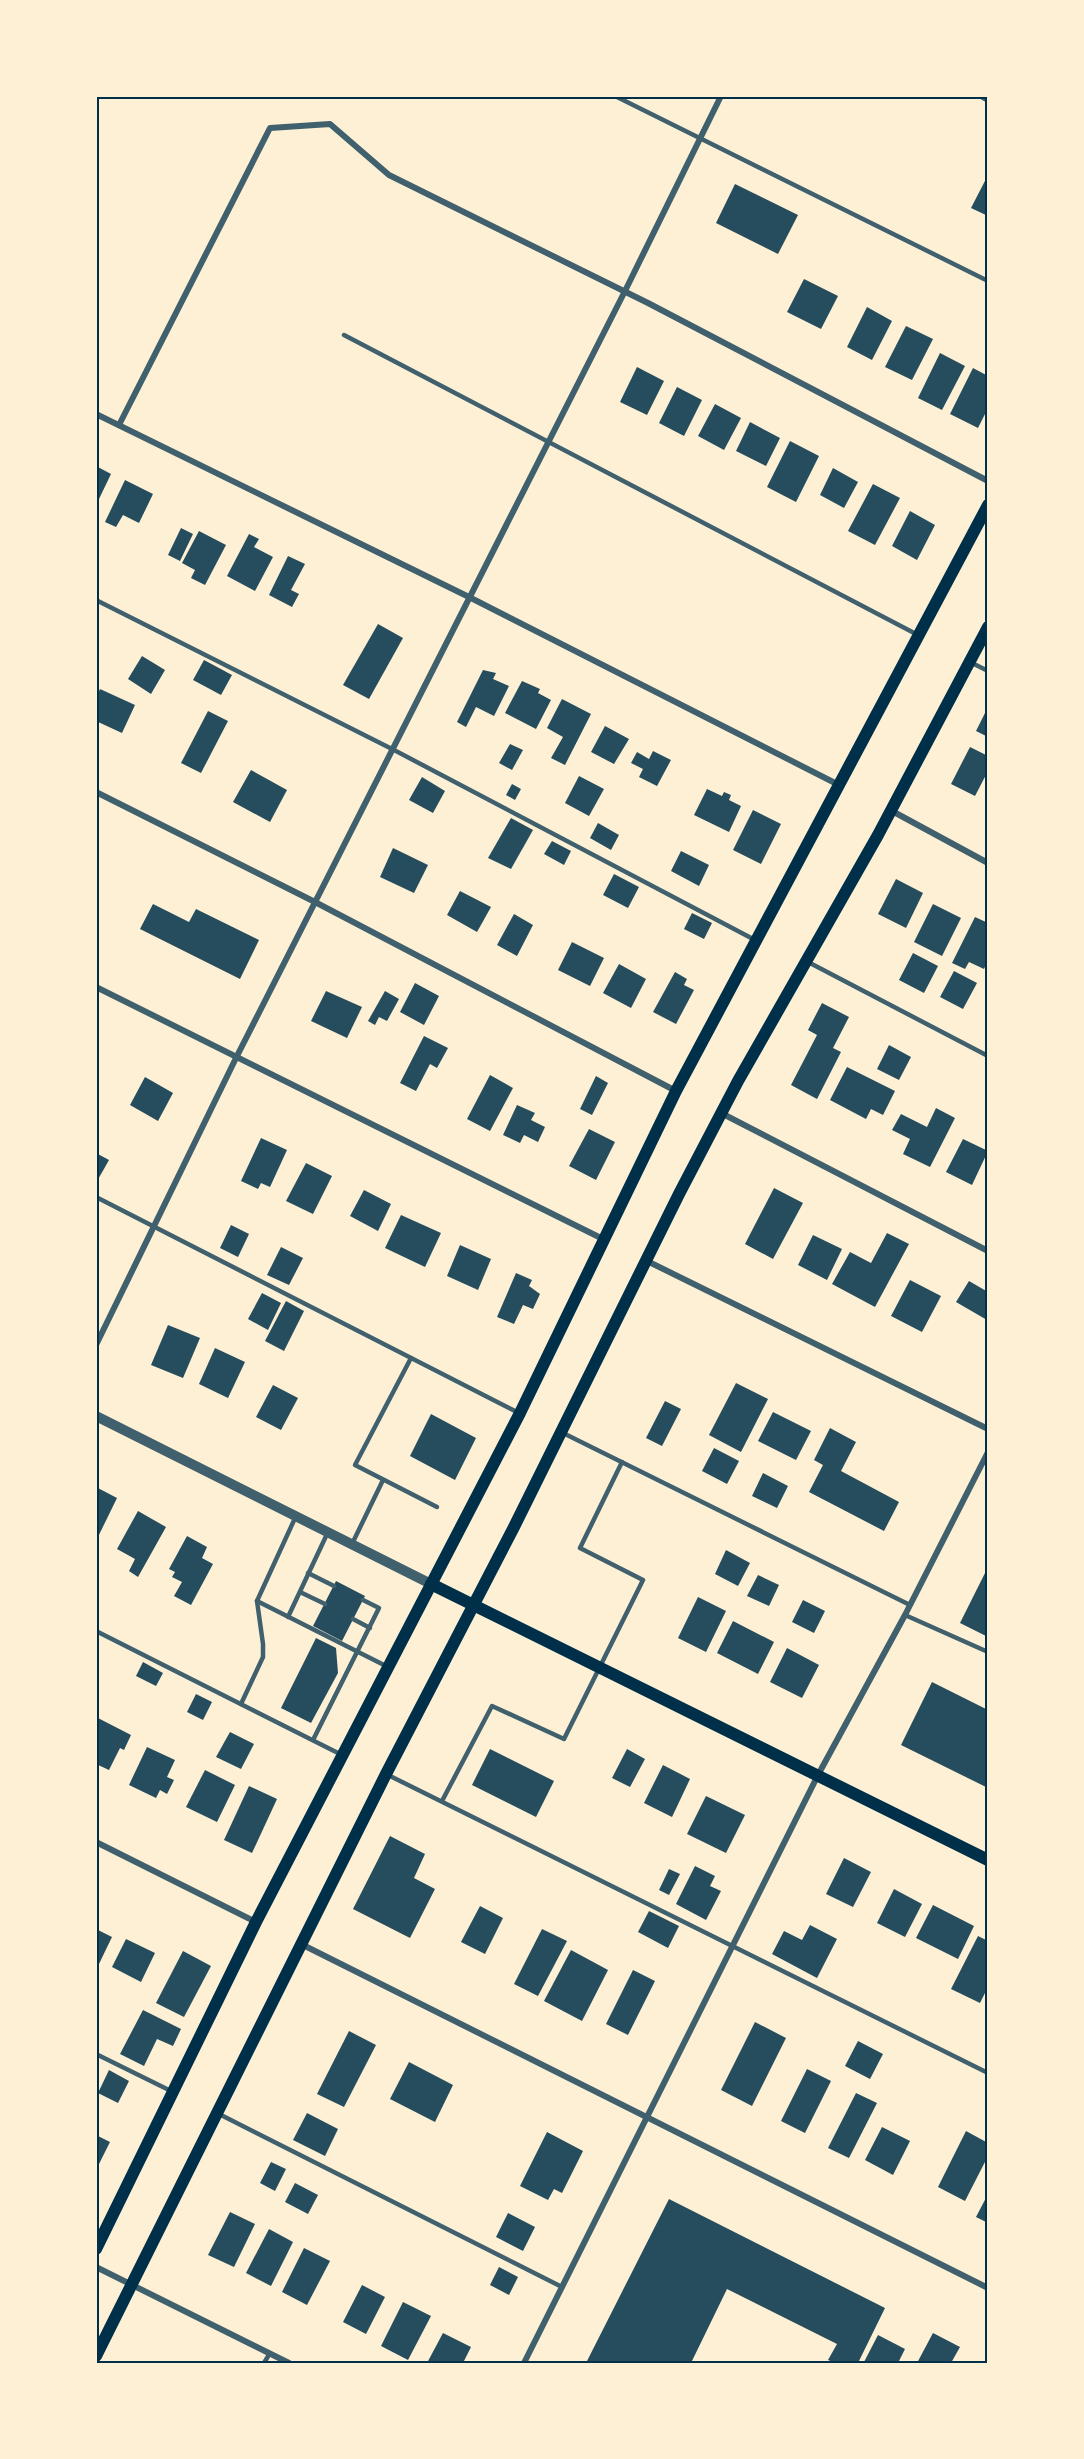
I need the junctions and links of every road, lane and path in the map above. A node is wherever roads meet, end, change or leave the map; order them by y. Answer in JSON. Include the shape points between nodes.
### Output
{"nodes":[{"id":1,"x":615,"y":96,"type":"edge"},
{"id":2,"x":721,"y":96,"type":"edge"},
{"id":3,"x":981,"y":96,"type":"edge"},
{"id":4,"x":988,"y":100,"type":"edge"},
{"id":5,"x":699,"y":139,"type":"junction"},
{"id":6,"x":988,"y":281,"type":"edge"},
{"id":7,"x":625,"y":291,"type":"junction"},
{"id":8,"x":344,"y":335,"type":"dead end"},
{"id":9,"x":96,"y":414,"type":"edge"},
{"id":10,"x":119,"y":425,"type":"junction"},
{"id":11,"x":547,"y":442,"type":"junction"},
{"id":12,"x":988,"y":481,"type":"edge"},
{"id":13,"x":988,"y":505,"type":"edge"},
{"id":14,"x":470,"y":597,"type":"junction"},
{"id":15,"x":96,"y":600,"type":"edge"},
{"id":16,"x":988,"y":627,"type":"edge"},
{"id":17,"x":918,"y":634,"type":"junction"},
{"id":18,"x":970,"y":662,"type":"junction"},
{"id":19,"x":988,"y":672,"type":"edge"},
{"id":20,"x":394,"y":750,"type":"junction"},
{"id":21,"x":839,"y":785,"type":"junction"},
{"id":22,"x":96,"y":792,"type":"edge"},
{"id":23,"x":891,"y":811,"type":"junction"},
{"id":24,"x":988,"y":863,"type":"edge"},
{"id":25,"x":315,"y":902,"type":"junction"},
{"id":26,"x":755,"y":940,"type":"junction"},
{"id":27,"x":808,"y":962,"type":"junction"},
{"id":28,"x":96,"y":987,"type":"edge"},
{"id":29,"x":988,"y":1056,"type":"edge"},
{"id":30,"x":236,"y":1058,"type":"junction"},
{"id":31,"x":676,"y":1091,"type":"junction"},
{"id":32,"x":721,"y":1113,"type":"junction"},
{"id":33,"x":96,"y":1197,"type":"edge"},
{"id":34,"x":153,"y":1227,"type":"junction"},
{"id":35,"x":603,"y":1239,"type":"junction"},
{"id":36,"x":988,"y":1251,"type":"edge"},
{"id":37,"x":645,"y":1260,"type":"junction"},
{"id":38,"x":96,"y":1344,"type":"edge"},
{"id":39,"x":411,"y":1358,"type":"junction"},
{"id":40,"x":520,"y":1413,"type":"junction"},
{"id":41,"x":96,"y":1416,"type":"edge"},
{"id":42,"x":988,"y":1429,"type":"edge"},
{"id":43,"x":561,"y":1432,"type":"junction"},
{"id":44,"x":988,"y":1452,"type":"edge"},
{"id":45,"x":622,"y":1462,"type":"junction"},
{"id":46,"x":383,"y":1479,"type":"junction"},
{"id":47,"x":437,"y":1507,"type":"dead end"},
{"id":48,"x":296,"y":1516,"type":"junction"},
{"id":49,"x":328,"y":1532,"type":"junction"},
{"id":50,"x":352,"y":1544,"type":"junction"},
{"id":51,"x":308,"y":1573,"type":"junction"},
{"id":52,"x":431,"y":1584,"type":"junction"},
{"id":53,"x":334,"y":1586,"type":"dead end"},
{"id":54,"x":300,"y":1592,"type":"junction"},
{"id":55,"x":363,"y":1600,"type":"dead end"},
{"id":56,"x":257,"y":1601,"type":"junction"},
{"id":57,"x":325,"y":1604,"type":"dead end"},
{"id":58,"x":910,"y":1605,"type":"junction"},
{"id":59,"x":474,"y":1607,"type":"junction"},
{"id":60,"x":906,"y":1615,"type":"junction"},
{"id":61,"x":288,"y":1617,"type":"junction"},
{"id":62,"x":353,"y":1619,"type":"dead end"},
{"id":63,"x":370,"y":1628,"type":"junction"},
{"id":64,"x":96,"y":1630,"type":"edge"},
{"id":65,"x":988,"y":1652,"type":"edge"},
{"id":66,"x":358,"y":1653,"type":"junction"},
{"id":67,"x":388,"y":1667,"type":"junction"},
{"id":68,"x":600,"y":1667,"type":"junction"},
{"id":69,"x":241,"y":1704,"type":"junction"},
{"id":70,"x":313,"y":1740,"type":"junction"},
{"id":71,"x":343,"y":1755,"type":"junction"},
{"id":72,"x":386,"y":1774,"type":"junction"},
{"id":73,"x":818,"y":1775,"type":"junction"},
{"id":74,"x":442,"y":1801,"type":"junction"},
{"id":75,"x":96,"y":1842,"type":"edge"},
{"id":76,"x":988,"y":1860,"type":"edge"},
{"id":77,"x":256,"y":1923,"type":"junction"},
{"id":78,"x":733,"y":1944,"type":"junction"},
{"id":79,"x":303,"y":1945,"type":"junction"},
{"id":80,"x":96,"y":2054,"type":"edge"},
{"id":81,"x":988,"y":2073,"type":"edge"},
{"id":82,"x":173,"y":2092,"type":"junction"},
{"id":83,"x":219,"y":2114,"type":"junction"},
{"id":84,"x":647,"y":2117,"type":"junction"},
{"id":85,"x":96,"y":2249,"type":"edge"},
{"id":86,"x":96,"y":2266,"type":"edge"},
{"id":87,"x":133,"y":2285,"type":"junction"},
{"id":88,"x":562,"y":2287,"type":"junction"},
{"id":89,"x":988,"y":2288,"type":"edge"},
{"id":90,"x":270,"y":2353,"type":"junction"},
{"id":91,"x":96,"y":2356,"type":"edge"},
{"id":92,"x":264,"y":2363,"type":"edge"},
{"id":93,"x":289,"y":2363,"type":"edge"},
{"id":94,"x":524,"y":2363,"type":"edge"}],
"edges":[{"from":1,"to":5,"type":"lane"},
{"from":2,"to":5,"type":"street"},
{"from":3,"to":4,"type":"street"},
{"from":5,"to":6,"type":"lane"},
{"from":5,"to":7,"type":"street"},
{"from":7,"to":10,"type":"street","via":[[389,175],[330,124],[270,128]]},
{"from":7,"to":11,"type":"street"},
{"from":7,"to":12,"type":"street"},
{"from":8,"to":11,"type":"lane"},
{"from":9,"to":10,"type":"street"},
{"from":10,"to":14,"type":"street"},
{"from":11,"to":14,"type":"street"},
{"from":11,"to":17,"type":"lane"},
{"from":13,"to":17,"type":"main road"},
{"from":14,"to":20,"type":"street"},
{"from":14,"to":21,"type":"street"},
{"from":15,"to":20,"type":"lane"},
{"from":16,"to":18,"type":"main road"},
{"from":17,"to":21,"type":"main road"},
{"from":18,"to":19,"type":"lane"},
{"from":18,"to":23,"type":"main road"},
{"from":20,"to":25,"type":"street"},
{"from":20,"to":26,"type":"lane"},
{"from":21,"to":26,"type":"main road"},
{"from":22,"to":25,"type":"street"},
{"from":23,"to":24,"type":"street"},
{"from":23,"to":27,"type":"main road"},
{"from":25,"to":30,"type":"street"},
{"from":25,"to":31,"type":"street"},
{"from":26,"to":31,"type":"main road"},
{"from":27,"to":29,"type":"lane"},
{"from":27,"to":32,"type":"main road"},
{"from":28,"to":30,"type":"street"},
{"from":30,"to":34,"type":"street"},
{"from":30,"to":35,"type":"street"},
{"from":31,"to":35,"type":"main road"},
{"from":32,"to":36,"type":"street"},
{"from":32,"to":37,"type":"main road"},
{"from":33,"to":34,"type":"lane"},
{"from":34,"to":38,"type":"street"},
{"from":34,"to":39,"type":"lane"},
{"from":35,"to":40,"type":"main road"},
{"from":37,"to":42,"type":"street"},
{"from":37,"to":43,"type":"main road"},
{"from":39,"to":40,"type":"lane"},
{"from":39,"to":46,"type":"lane","via":[[355,1465]]},
{"from":40,"to":52,"type":"main road"},
{"from":41,"to":48,"type":"street"},
{"from":43,"to":45,"type":"lane"},
{"from":43,"to":59,"type":"main road"},
{"from":44,"to":58,"type":"street"},
{"from":45,"to":58,"type":"lane"},
{"from":45,"to":68,"type":"lane","via":[[580,1548],[643,1580]]},
{"from":46,"to":47,"type":"lane"},
{"from":46,"to":50,"type":"lane"},
{"from":48,"to":49,"type":"street"},
{"from":48,"to":56,"type":"lane"},
{"from":49,"to":50,"type":"street"},
{"from":49,"to":51,"type":"lane"},
{"from":50,"to":52,"type":"street"},
{"from":51,"to":53,"type":"lane"},
{"from":51,"to":54,"type":"lane"},
{"from":52,"to":59,"type":"main road"},
{"from":52,"to":67,"type":"main road"},
{"from":54,"to":57,"type":"lane"},
{"from":54,"to":61,"type":"lane"},
{"from":55,"to":63,"type":"lane","via":[[379,1608]]},
{"from":56,"to":61,"type":"lane"},
{"from":56,"to":69,"type":"lane","via":[[264,1644],[262,1657]]},
{"from":58,"to":60,"type":"street"},
{"from":59,"to":68,"type":"main road"},
{"from":59,"to":72,"type":"main road"},
{"from":60,"to":65,"type":"lane"},
{"from":60,"to":73,"type":"street"},
{"from":61,"to":66,"type":"lane"},
{"from":62,"to":63,"type":"lane"},
{"from":63,"to":66,"type":"lane"},
{"from":64,"to":69,"type":"lane"},
{"from":66,"to":67,"type":"lane"},
{"from":66,"to":70,"type":"lane"},
{"from":67,"to":71,"type":"main road"},
{"from":68,"to":73,"type":"main road"},
{"from":68,"to":74,"type":"lane","via":[[564,1739],[492,1706]]},
{"from":69,"to":70,"type":"lane"},
{"from":70,"to":71,"type":"lane"},
{"from":71,"to":77,"type":"main road"},
{"from":72,"to":74,"type":"lane"},
{"from":72,"to":79,"type":"main road"},
{"from":73,"to":76,"type":"main road"},
{"from":73,"to":78,"type":"street"},
{"from":74,"to":78,"type":"lane"},
{"from":75,"to":77,"type":"street"},
{"from":77,"to":82,"type":"main road"},
{"from":78,"to":81,"type":"lane"},
{"from":78,"to":84,"type":"street"},
{"from":79,"to":83,"type":"main road"},
{"from":79,"to":84,"type":"street"},
{"from":80,"to":82,"type":"lane"},
{"from":82,"to":85,"type":"main road"},
{"from":83,"to":87,"type":"main road"},
{"from":83,"to":88,"type":"lane"},
{"from":84,"to":88,"type":"street"},
{"from":84,"to":89,"type":"street"},
{"from":86,"to":87,"type":"street"},
{"from":87,"to":90,"type":"street"},
{"from":87,"to":91,"type":"main road"},
{"from":88,"to":94,"type":"street"},
{"from":90,"to":92,"type":"lane"},
{"from":90,"to":93,"type":"street"}]}
